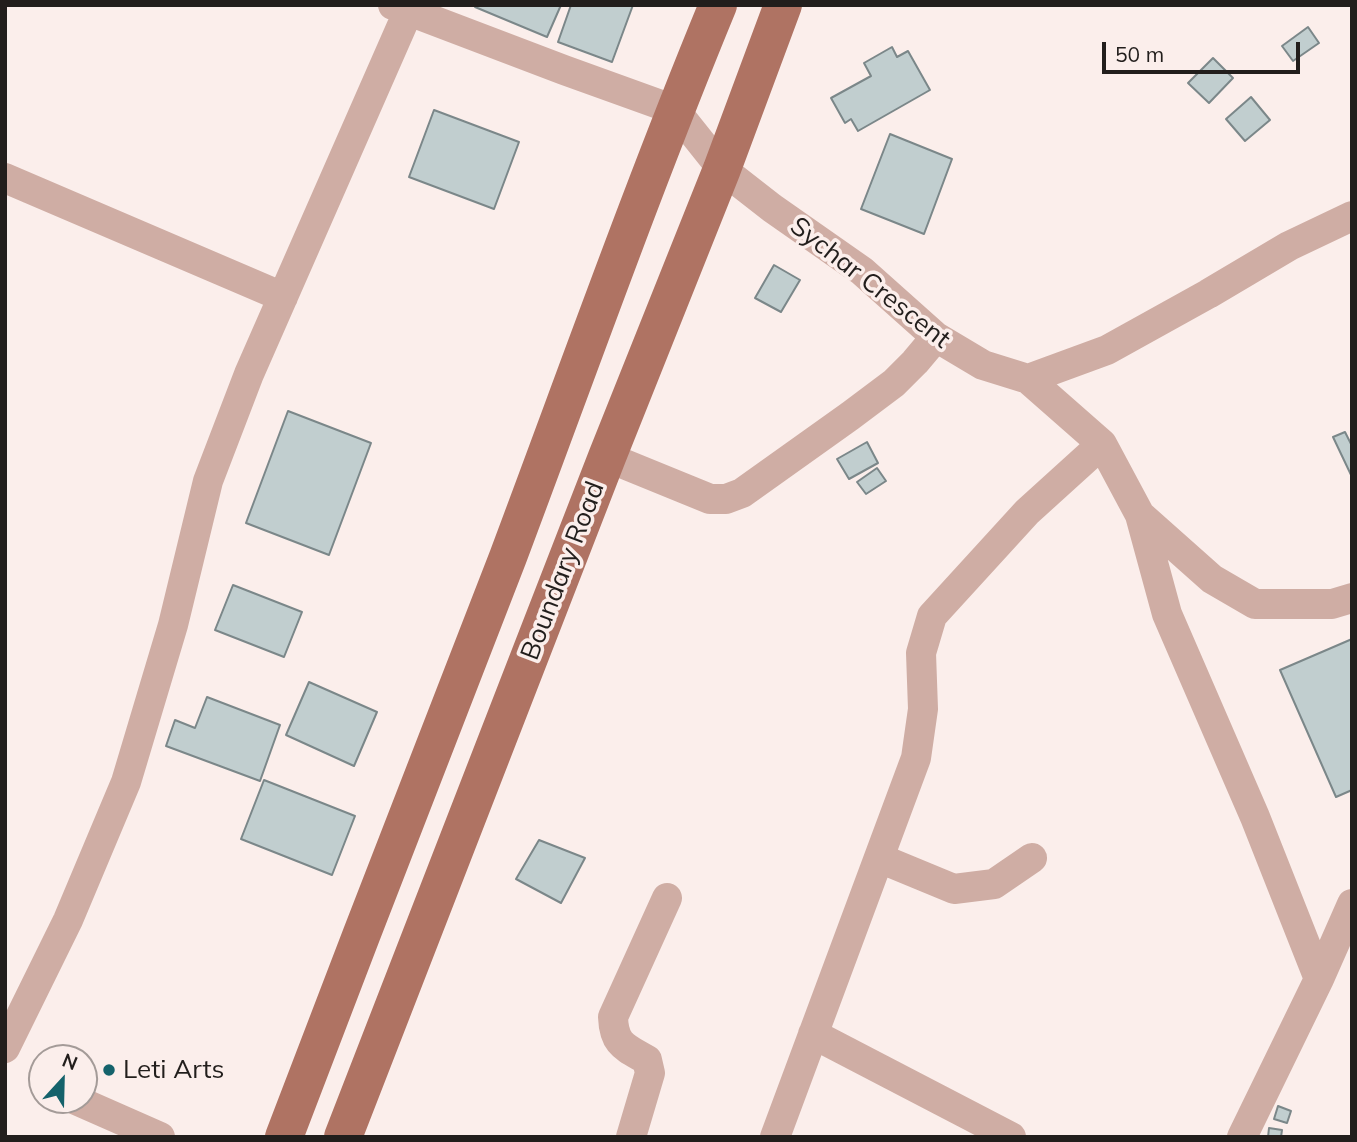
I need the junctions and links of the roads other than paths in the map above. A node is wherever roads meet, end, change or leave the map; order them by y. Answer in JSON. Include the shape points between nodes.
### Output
{"nodes":[{"id":1,"x":718,"y":5,"type":"edge"},
{"id":2,"x":783,"y":5,"type":"edge"},
{"id":3,"x":404,"y":7,"type":"edge"},
{"id":4,"x":675,"y":110,"type":"junction"},
{"id":5,"x":722,"y":169,"type":"junction"},
{"id":6,"x":5,"y":178,"type":"edge"},
{"id":7,"x":1349,"y":224,"type":"edge"},
{"id":8,"x":283,"y":297,"type":"junction"},
{"id":9,"x":936,"y":337,"type":"junction"},
{"id":10,"x":1028,"y":379,"type":"junction"},
{"id":11,"x":1102,"y":444,"type":"junction"},
{"id":12,"x":607,"y":457,"type":"junction"},
{"id":13,"x":1140,"y":515,"type":"junction"},
{"id":14,"x":1352,"y":598,"type":"edge"},
{"id":15,"x":879,"y":858,"type":"junction"},
{"id":16,"x":1032,"y":858,"type":"dead end"},
{"id":17,"x":667,"y":898,"type":"dead end"},
{"id":18,"x":1352,"y":904,"type":"edge"},
{"id":19,"x":1319,"y":979,"type":"junction"},
{"id":20,"x":813,"y":1034,"type":"junction"},
{"id":21,"x":5,"y":1048,"type":"edge"},
{"id":22,"x":98,"y":1110,"type":"edge"},
{"id":23,"x":160,"y":1137,"type":"edge"},
{"id":24,"x":284,"y":1137,"type":"edge"},
{"id":25,"x":343,"y":1137,"type":"edge"},
{"id":26,"x":631,"y":1137,"type":"edge"},
{"id":27,"x":775,"y":1137,"type":"edge"},
{"id":28,"x":1011,"y":1137,"type":"edge"},
{"id":29,"x":1241,"y":1137,"type":"edge"}],
"edges":[{"from":1,"to":4,"type":"main road"},
{"from":2,"to":5,"type":"main road","name":"Boundary Road"},
{"from":3,"to":4,"type":"street"},
{"from":3,"to":8,"type":"street"},
{"from":4,"to":5,"type":"street","name":"Sychar Crescent"},
{"from":4,"to":24,"type":"main road"},
{"from":5,"to":9,"type":"street","name":"Sychar Crescent","via":[[862,271]]},
{"from":5,"to":12,"type":"main road","name":"Boundary Road"},
{"from":6,"to":8,"type":"street"},
{"from":7,"to":10,"type":"street","via":[[1289,246],[1107,350]]},
{"from":8,"to":21,"type":"street","via":[[208,481],[173,625],[126,782],[68,920]]},
{"from":9,"to":10,"type":"street","name":"Sychar Crescent","via":[[983,365]]},
{"from":9,"to":12,"type":"street","via":[[894,383],[743,493],[710,499]]},
{"from":10,"to":11,"type":"street"},
{"from":11,"to":13,"type":"street"},
{"from":11,"to":15,"type":"street","via":[[1027,512],[932,616],[921,653],[923,709],[916,758]]},
{"from":12,"to":25,"type":"main road","name":"Boundary Road"},
{"from":13,"to":14,"type":"street","via":[[1212,579],[1255,604],[1332,604]]},
{"from":13,"to":19,"type":"street","via":[[1167,614]]},
{"from":15,"to":16,"type":"street","via":[[954,889],[994,884]]},
{"from":15,"to":20,"type":"street"},
{"from":17,"to":26,"type":"street","via":[[613,1017],[616,1037],[647,1060],[650,1073]]},
{"from":18,"to":19,"type":"street"},
{"from":19,"to":29,"type":"street"},
{"from":20,"to":27,"type":"street"},
{"from":20,"to":28,"type":"street"},
{"from":22,"to":23,"type":"street"}]}
